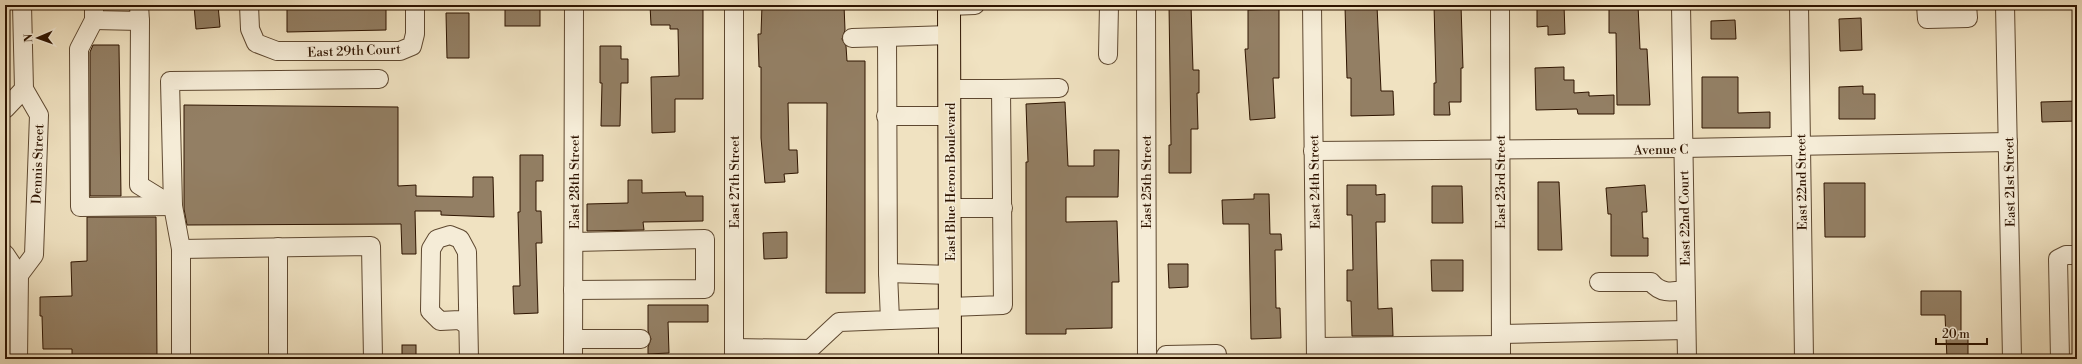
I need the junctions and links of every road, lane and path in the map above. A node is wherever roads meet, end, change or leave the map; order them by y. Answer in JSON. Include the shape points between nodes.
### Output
{"nodes":[{"id":1,"x":22,"y":5,"type":"edge"},
{"id":2,"x":249,"y":5,"type":"edge"},
{"id":3,"x":415,"y":5,"type":"edge"},
{"id":4,"x":574,"y":5,"type":"edge"},
{"id":5,"x":734,"y":5,"type":"edge"},
{"id":6,"x":949,"y":5,"type":"edge"},
{"id":7,"x":975,"y":5,"type":"edge"},
{"id":8,"x":1109,"y":5,"type":"edge"},
{"id":9,"x":1146,"y":5,"type":"edge"},
{"id":10,"x":1312,"y":5,"type":"edge"},
{"id":11,"x":1500,"y":5,"type":"edge"},
{"id":12,"x":1681,"y":5,"type":"edge"},
{"id":13,"x":1799,"y":5,"type":"edge"},
{"id":14,"x":1926,"y":5,"type":"edge"},
{"id":15,"x":1967,"y":5,"type":"edge"},
{"id":16,"x":2005,"y":5,"type":"edge"},
{"id":17,"x":94,"y":13,"type":"edge"},
{"id":18,"x":140,"y":13,"type":"edge"},
{"id":19,"x":949,"y":35,"type":"junction"},
{"id":20,"x":887,"y":37,"type":"junction"},
{"id":21,"x":852,"y":38,"type":"dead end"},
{"id":22,"x":1108,"y":55,"type":"dead end"},
{"id":23,"x":379,"y":79,"type":"dead end"},
{"id":24,"x":1059,"y":88,"type":"dead end"},
{"id":25,"x":24,"y":89,"type":"junction"},
{"id":26,"x":949,"y":89,"type":"junction"},
{"id":27,"x":1002,"y":89,"type":"junction"},
{"id":28,"x":5,"y":109,"type":"edge"},
{"id":29,"x":886,"y":116,"type":"junction"},
{"id":30,"x":949,"y":116,"type":"junction"},
{"id":31,"x":2008,"y":142,"type":"junction"},
{"id":32,"x":1801,"y":146,"type":"junction"},
{"id":33,"x":1682,"y":148,"type":"junction"},
{"id":34,"x":1500,"y":150,"type":"junction"},
{"id":35,"x":1314,"y":151,"type":"junction"},
{"id":36,"x":173,"y":206,"type":"junction"},
{"id":37,"x":950,"y":208,"type":"junction"},
{"id":38,"x":1003,"y":208,"type":"junction"},
{"id":39,"x":574,"y":242,"type":"junction"},
{"id":40,"x":278,"y":247,"type":"junction"},
{"id":41,"x":181,"y":249,"type":"junction"},
{"id":42,"x":2077,"y":255,"type":"edge"},
{"id":43,"x":11,"y":266,"type":"edge"},
{"id":44,"x":888,"y":273,"type":"junction"},
{"id":45,"x":950,"y":275,"type":"junction"},
{"id":46,"x":1598,"y":282,"type":"dead end"},
{"id":47,"x":573,"y":290,"type":"junction"},
{"id":48,"x":1685,"y":290,"type":"junction"},
{"id":49,"x":950,"y":312,"type":"junction"},
{"id":50,"x":890,"y":320,"type":"junction"},
{"id":51,"x":468,"y":326,"type":"junction"},
{"id":52,"x":1686,"y":330,"type":"junction"},
{"id":53,"x":573,"y":339,"type":"junction"},
{"id":54,"x":641,"y":339,"type":"dead end"},
{"id":55,"x":1501,"y":346,"type":"edge"},
{"id":56,"x":1316,"y":353,"type":"edge"},
{"id":57,"x":734,"y":354,"type":"edge"},
{"id":58,"x":1216,"y":354,"type":"dead end"},
{"id":59,"x":1147,"y":357,"type":"edge"},
{"id":60,"x":1166,"y":357,"type":"edge"},
{"id":61,"x":18,"y":359,"type":"edge"},
{"id":62,"x":182,"y":359,"type":"edge"},
{"id":63,"x":278,"y":359,"type":"edge"},
{"id":64,"x":373,"y":359,"type":"edge"},
{"id":65,"x":469,"y":359,"type":"edge"},
{"id":66,"x":573,"y":359,"type":"edge"},
{"id":67,"x":950,"y":359,"type":"edge"},
{"id":68,"x":1687,"y":359,"type":"edge"},
{"id":69,"x":1804,"y":359,"type":"edge"},
{"id":70,"x":2012,"y":359,"type":"edge"},
{"id":71,"x":2060,"y":359,"type":"edge"}],
"edges":[{"from":1,"to":25,"type":"street","name":"Dennis Street"},
{"from":2,"to":3,"type":"street","name":"East 29th Court","via":[[250,29],[256,43],[277,51],[400,51],[412,46],[415,34]]},
{"from":4,"to":39,"type":"street","name":"East 28th Street"},
{"from":5,"to":57,"type":"street","name":"East 27th Street"},
{"from":6,"to":7,"type":"street"},
{"from":6,"to":19,"type":"main road","name":"East Blue Heron Boulevard"},
{"from":8,"to":22,"type":"street"},
{"from":9,"to":59,"type":"street","name":"East 25th Street"},
{"from":10,"to":35,"type":"street","name":"East 24th Street"},
{"from":11,"to":34,"type":"street","name":"East 23rd Street"},
{"from":12,"to":33,"type":"street","name":"East 22nd Court"},
{"from":13,"to":32,"type":"street","name":"East 22nd Street"},
{"from":14,"to":15,"type":"street","via":[[1927,19],[1968,18]]},
{"from":16,"to":31,"type":"street","name":"East 21st Street"},
{"from":17,"to":18,"type":"street"},
{"from":17,"to":36,"type":"street","via":[[79,49],[80,207]]},
{"from":18,"to":36,"type":"street","via":[[139,185]]},
{"from":19,"to":20,"type":"street"},
{"from":19,"to":26,"type":"main road","name":"East Blue Heron Boulevard"},
{"from":20,"to":21,"type":"street"},
{"from":20,"to":29,"type":"street"},
{"from":23,"to":36,"type":"street","via":[[170,81]]},
{"from":24,"to":27,"type":"street"},
{"from":25,"to":28,"type":"street"},
{"from":25,"to":43,"type":"street","name":"Dennis Street","via":[[39,115],[34,255]]},
{"from":26,"to":27,"type":"street"},
{"from":26,"to":30,"type":"main road","name":"East Blue Heron Boulevard"},
{"from":27,"to":38,"type":"street"},
{"from":29,"to":30,"type":"street"},
{"from":29,"to":44,"type":"street"},
{"from":30,"to":37,"type":"main road","name":"East Blue Heron Boulevard"},
{"from":31,"to":32,"type":"street","name":"Avenue C"},
{"from":31,"to":70,"type":"street","name":"East 21st Street"},
{"from":32,"to":33,"type":"street","name":"Avenue C"},
{"from":32,"to":69,"type":"street","name":"East 22nd Street"},
{"from":33,"to":34,"type":"street","name":"Avenue C"},
{"from":33,"to":48,"type":"street","name":"East 22nd Court"},
{"from":34,"to":35,"type":"street","name":"Avenue C"},
{"from":34,"to":55,"type":"street","name":"East 23rd Street"},
{"from":35,"to":56,"type":"street","name":"East 24th Street"},
{"from":36,"to":41,"type":"street"},
{"from":37,"to":38,"type":"street"},
{"from":37,"to":45,"type":"main road","name":"East Blue Heron Boulevard"},
{"from":38,"to":49,"type":"street","via":[[1003,305]]},
{"from":39,"to":47,"type":"street","name":"East 28th Street"},
{"from":39,"to":47,"type":"street","via":[[705,239],[705,289]]},
{"from":40,"to":41,"type":"street"},
{"from":40,"to":63,"type":"street"},
{"from":40,"to":64,"type":"street","via":[[371,246]]},
{"from":41,"to":62,"type":"street"},
{"from":42,"to":71,"type":"street","via":[[2066,255],[2058,259]]},
{"from":43,"to":61,"type":"street"},
{"from":44,"to":45,"type":"street"},
{"from":44,"to":50,"type":"street"},
{"from":45,"to":49,"type":"main road","name":"East Blue Heron Boulevard"},
{"from":46,"to":48,"type":"street","via":[[1651,282],[1656,289],[1666,293]]},
{"from":47,"to":53,"type":"street","name":"East 28th Street"},
{"from":48,"to":52,"type":"street","name":"East 22nd Court"},
{"from":49,"to":50,"type":"street"},
{"from":49,"to":67,"type":"main road","name":"East Blue Heron Boulevard"},
{"from":50,"to":57,"type":"street","via":[[839,322],[810,349]]},
{"from":51,"to":51,"type":"street","via":[[467,252],[460,239],[450,236],[438,239],[431,249],[430,311],[440,321],[460,320]]},
{"from":51,"to":65,"type":"street"},
{"from":52,"to":55,"type":"street"},
{"from":52,"to":68,"type":"street","name":"East 22nd Court"},
{"from":53,"to":54,"type":"street"},
{"from":53,"to":66,"type":"street","name":"East 28th Street"},
{"from":55,"to":56,"type":"street"},
{"from":58,"to":60,"type":"street"},
{"from":59,"to":60,"type":"street"}]}
